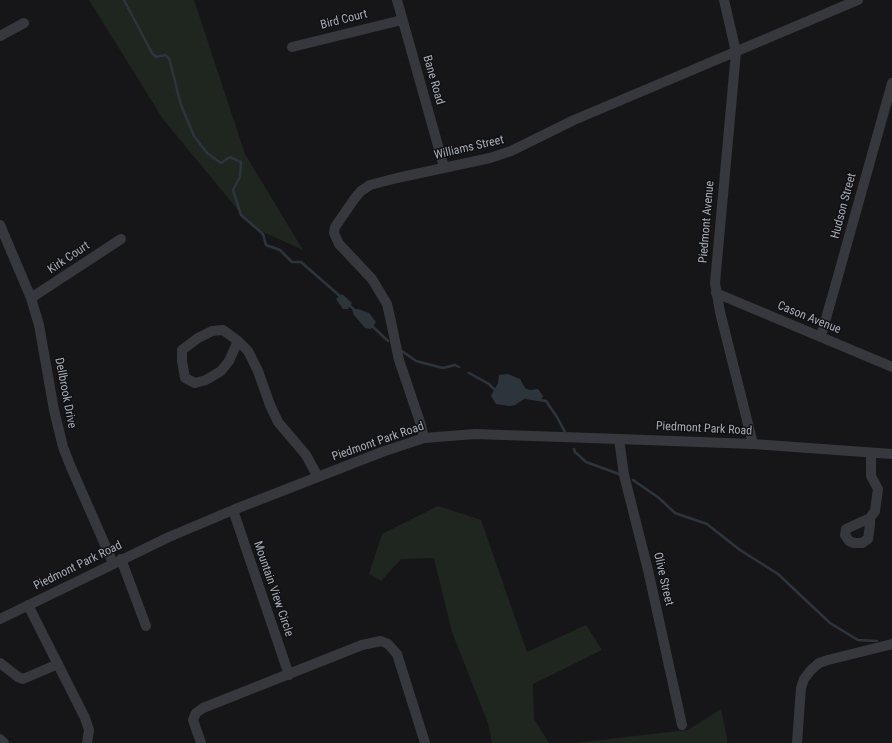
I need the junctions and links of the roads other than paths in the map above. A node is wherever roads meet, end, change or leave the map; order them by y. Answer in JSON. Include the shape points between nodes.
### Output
{"nodes":[{"id":1,"x":397,"y":0,"type":"edge"},
{"id":2,"x":724,"y":0,"type":"edge"},
{"id":3,"x":858,"y":0,"type":"edge"},
{"id":4,"x":402,"y":20,"type":"junction"},
{"id":5,"x":24,"y":23,"type":"dead end"},
{"id":6,"x":0,"y":36,"type":"edge"},
{"id":7,"x":292,"y":47,"type":"dead end"},
{"id":8,"x":736,"y":52,"type":"junction"},
{"id":9,"x":892,"y":83,"type":"edge"},
{"id":10,"x":444,"y":168,"type":"junction"},
{"id":11,"x":0,"y":225,"type":"edge"},
{"id":12,"x":121,"y":239,"type":"dead end"},
{"id":13,"x":716,"y":293,"type":"junction"},
{"id":14,"x":31,"y":298,"type":"junction"},
{"id":15,"x":820,"y":336,"type":"junction"},
{"id":16,"x":238,"y":341,"type":"junction"},
{"id":17,"x":892,"y":367,"type":"edge"},
{"id":18,"x":424,"y":438,"type":"junction"},
{"id":19,"x":619,"y":439,"type":"junction"},
{"id":20,"x":753,"y":444,"type":"junction"},
{"id":21,"x":871,"y":453,"type":"junction"},
{"id":22,"x":892,"y":454,"type":"edge"},
{"id":23,"x":318,"y":477,"type":"junction"},
{"id":24,"x":233,"y":510,"type":"junction"},
{"id":25,"x":870,"y":518,"type":"dead end"},
{"id":26,"x":117,"y":561,"type":"junction"},
{"id":27,"x":28,"y":605,"type":"junction"},
{"id":28,"x":0,"y":619,"type":"edge"},
{"id":29,"x":146,"y":626,"type":"dead end"},
{"id":30,"x":892,"y":644,"type":"edge"},
{"id":31,"x":0,"y":663,"type":"edge"},
{"id":32,"x":58,"y":664,"type":"junction"},
{"id":33,"x":289,"y":675,"type":"junction"},
{"id":34,"x":682,"y":725,"type":"dead end"},
{"id":35,"x":0,"y":739,"type":"edge"},
{"id":36,"x":4,"y":743,"type":"edge"},
{"id":37,"x":87,"y":743,"type":"edge"},
{"id":38,"x":201,"y":743,"type":"edge"},
{"id":39,"x":425,"y":743,"type":"edge"},
{"id":40,"x":797,"y":743,"type":"edge"}],
"edges":[{"from":1,"to":4,"type":"street","name":"Bane Road"},
{"from":2,"to":8,"type":"street","name":"Piedmont Avenue"},
{"from":3,"to":8,"type":"street","name":"Williams Street"},
{"from":4,"to":7,"type":"street","name":"Bird Court"},
{"from":4,"to":10,"type":"street","name":"Bane Road"},
{"from":5,"to":6,"type":"street"},
{"from":8,"to":10,"type":"street","name":"Williams Street","via":[[574,120],[511,151]]},
{"from":8,"to":13,"type":"street","name":"Piedmont Avenue"},
{"from":9,"to":15,"type":"street","name":"Hudson Street"},
{"from":10,"to":18,"type":"street","name":"Williams Street","via":[[423,171],[361,191],[335,227],[334,233],[339,244],[372,279],[386,304],[399,360]]},
{"from":11,"to":14,"type":"street","name":"Dellbrook Drive"},
{"from":12,"to":14,"type":"street","name":"Kirk Court"},
{"from":13,"to":15,"type":"street","name":"Cason Avenue"},
{"from":13,"to":20,"type":"street","name":"Piedmont Avenue"},
{"from":14,"to":26,"type":"street","name":"Dellbrook Drive","via":[[39,325],[63,447]]},
{"from":15,"to":17,"type":"street","name":"Cason Avenue"},
{"from":16,"to":16,"type":"street","via":[[223,330],[212,331],[198,338],[182,350],[186,378],[195,383],[221,371],[229,361]]},
{"from":16,"to":23,"type":"street","via":[[248,351],[258,371],[278,422],[306,455]]},
{"from":18,"to":19,"type":"street","name":"Piedmont Park Road","via":[[475,434]]},
{"from":18,"to":23,"type":"street","name":"Piedmont Park Road"},
{"from":19,"to":20,"type":"street","name":"Piedmont Park Road"},
{"from":19,"to":34,"type":"street","name":"Olive Street","via":[[624,475]]},
{"from":20,"to":21,"type":"street","name":"Piedmont Park Road"},
{"from":21,"to":22,"type":"street","name":"Piedmont Park Road"},
{"from":21,"to":25,"type":"street","via":[[871,476],[878,489],[875,511]]},
{"from":23,"to":24,"type":"street","name":"Piedmont Park Road"},
{"from":24,"to":26,"type":"street","name":"Piedmont Park Road"},
{"from":24,"to":33,"type":"street","name":"Mountain View Circle"},
{"from":26,"to":27,"type":"street","name":"Piedmont Park Road"},
{"from":26,"to":29,"type":"street","name":"Dellbrook Drive"},
{"from":27,"to":28,"type":"street","name":"Piedmont Park Road"},
{"from":27,"to":32,"type":"street"},
{"from":30,"to":40,"type":"street","via":[[828,660],[811,670],[801,688]]},
{"from":31,"to":32,"type":"street","via":[[23,679]]},
{"from":32,"to":37,"type":"street","via":[[85,718],[89,730]]},
{"from":33,"to":38,"type":"street","via":[[196,713],[193,723]]},
{"from":33,"to":39,"type":"street","via":[[362,645],[376,641],[385,642],[397,654]]},
{"from":35,"to":36,"type":"street"}]}
